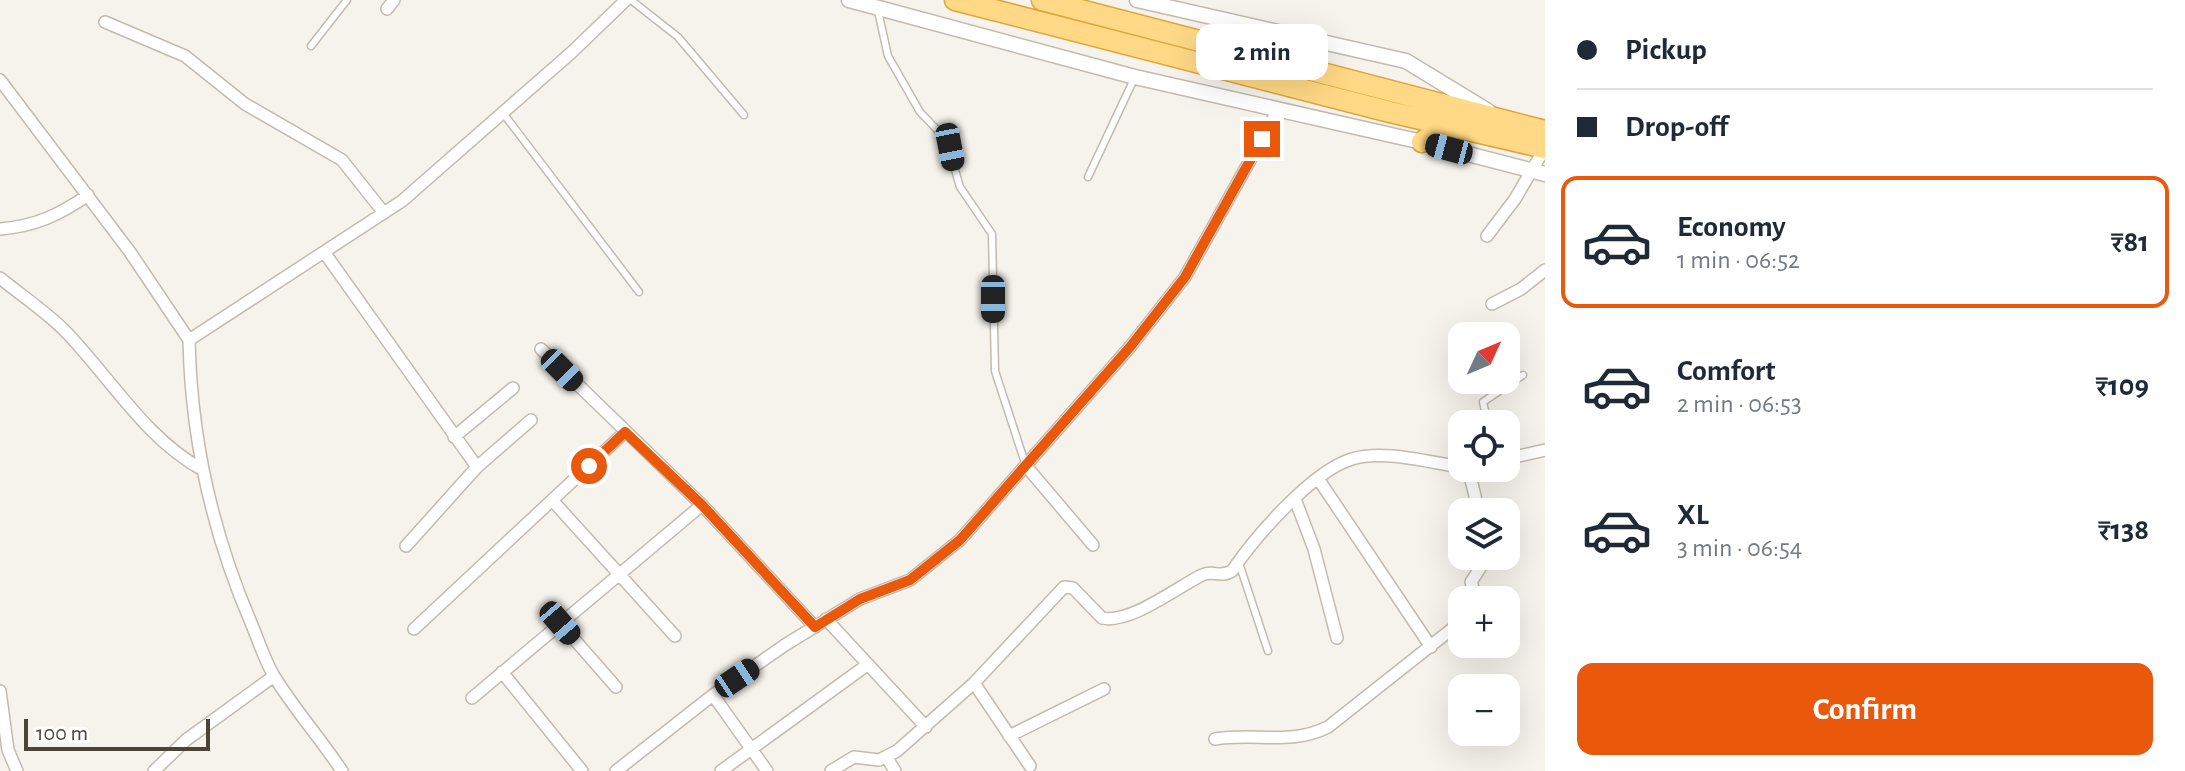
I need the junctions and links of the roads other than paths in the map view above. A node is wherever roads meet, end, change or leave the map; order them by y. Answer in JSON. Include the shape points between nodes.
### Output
{"nodes":[{"id":1,"x":347,"y":0,"type":"edge"},
{"id":2,"x":629,"y":0,"type":"edge"},
{"id":3,"x":849,"y":0,"type":"edge"},
{"id":4,"x":955,"y":0,"type":"edge"},
{"id":5,"x":1042,"y":0,"type":"edge"},
{"id":6,"x":1137,"y":0,"type":"edge"},
{"id":7,"x":878,"y":8,"type":"junction"},
{"id":8,"x":105,"y":22,"type":"dead end"},
{"id":9,"x":311,"y":46,"type":"dead end"},
{"id":10,"x":1135,"y":77,"type":"junction"},
{"id":11,"x":0,"y":80,"type":"edge"},
{"id":12,"x":1277,"y":112,"type":"junction"},
{"id":13,"x":503,"y":113,"type":"junction"},
{"id":14,"x":744,"y":115,"type":"dead end"},
{"id":15,"x":1499,"y":118,"type":"junction"},
{"id":16,"x":1545,"y":123,"type":"edge"},
{"id":17,"x":1521,"y":124,"type":"junction"},
{"id":18,"x":1447,"y":125,"type":"junction"},
{"id":19,"x":1545,"y":131,"type":"edge"},
{"id":20,"x":1422,"y":142,"type":"junction"},
{"id":21,"x":1545,"y":148,"type":"edge"},
{"id":22,"x":1539,"y":173,"type":"edge"},
{"id":23,"x":1088,"y":177,"type":"dead end"},
{"id":24,"x":88,"y":195,"type":"junction"},
{"id":25,"x":384,"y":213,"type":"junction"},
{"id":26,"x":0,"y":229,"type":"edge"},
{"id":27,"x":1487,"y":236,"type":"dead end"},
{"id":28,"x":324,"y":252,"type":"junction"},
{"id":29,"x":1545,"y":270,"type":"edge"},
{"id":30,"x":0,"y":278,"type":"edge"},
{"id":31,"x":639,"y":292,"type":"dead end"},
{"id":32,"x":1492,"y":304,"type":"dead end"},
{"id":33,"x":189,"y":340,"type":"junction"},
{"id":34,"x":541,"y":349,"type":"dead end"},
{"id":35,"x":1523,"y":375,"type":"dead end"},
{"id":36,"x":513,"y":388,"type":"dead end"},
{"id":37,"x":1482,"y":410,"type":"edge"},
{"id":38,"x":531,"y":420,"type":"dead end"},
{"id":39,"x":625,"y":432,"type":"junction"},
{"id":40,"x":454,"y":437,"type":"junction"},
{"id":41,"x":1545,"y":450,"type":"edge"},
{"id":42,"x":1520,"y":456,"type":"edge"},
{"id":43,"x":1448,"y":465,"type":"edge"},
{"id":44,"x":1026,"y":466,"type":"junction"},
{"id":45,"x":477,"y":467,"type":"junction"},
{"id":46,"x":203,"y":470,"type":"junction"},
{"id":47,"x":1319,"y":480,"type":"junction"},
{"id":48,"x":1295,"y":499,"type":"junction"},
{"id":49,"x":552,"y":500,"type":"junction"},
{"id":50,"x":702,"y":505,"type":"junction"},
{"id":51,"x":1093,"y":545,"type":"dead end"},
{"id":52,"x":406,"y":546,"type":"dead end"},
{"id":53,"x":1239,"y":561,"type":"junction"},
{"id":54,"x":620,"y":573,"type":"junction"},
{"id":55,"x":826,"y":619,"type":"junction"},
{"id":56,"x":560,"y":623,"type":"junction"},
{"id":57,"x":815,"y":627,"type":"junction"},
{"id":58,"x":414,"y":629,"type":"dead end"},
{"id":59,"x":1448,"y":633,"type":"edge"},
{"id":60,"x":675,"y":636,"type":"dead end"},
{"id":61,"x":1337,"y":638,"type":"dead end"},
{"id":62,"x":1431,"y":647,"type":"junction"},
{"id":63,"x":1268,"y":651,"type":"dead end"},
{"id":64,"x":867,"y":665,"type":"junction"},
{"id":65,"x":502,"y":672,"type":"junction"},
{"id":66,"x":274,"y":676,"type":"junction"},
{"id":67,"x":974,"y":683,"type":"junction"},
{"id":68,"x":616,"y":687,"type":"dead end"},
{"id":69,"x":1104,"y":689,"type":"dead end"},
{"id":70,"x":0,"y":695,"type":"edge"},
{"id":71,"x":713,"y":695,"type":"junction"},
{"id":72,"x":472,"y":698,"type":"dead end"},
{"id":73,"x":926,"y":727,"type":"junction"},
{"id":74,"x":1009,"y":736,"type":"junction"},
{"id":75,"x":1215,"y":739,"type":"dead end"},
{"id":76,"x":749,"y":749,"type":"junction"},
{"id":77,"x":887,"y":758,"type":"junction"},
{"id":78,"x":1030,"y":766,"type":"dead end"},
{"id":79,"x":17,"y":771,"type":"edge"},
{"id":80,"x":154,"y":771,"type":"edge"},
{"id":81,"x":342,"y":771,"type":"edge"},
{"id":82,"x":582,"y":771,"type":"edge"},
{"id":83,"x":616,"y":771,"type":"edge"},
{"id":84,"x":721,"y":771,"type":"edge"},
{"id":85,"x":767,"y":771,"type":"edge"},
{"id":86,"x":831,"y":771,"type":"edge"},
{"id":87,"x":895,"y":771,"type":"edge"}],
"edges":[{"from":1,"to":9,"type":"lane"},
{"from":2,"to":13,"type":"street"},
{"from":2,"to":14,"type":"lane","via":[[678,37]]},
{"from":3,"to":7,"type":"street"},
{"from":4,"to":18,"type":"highway"},
{"from":5,"to":15,"type":"highway"},
{"from":6,"to":15,"type":"street","via":[[1406,61]]},
{"from":7,"to":10,"type":"street"},
{"from":7,"to":44,"type":"lane","via":[[888,56],[920,112],[946,139],[960,187],[992,234],[995,371]]},
{"from":8,"to":25,"type":"street","via":[[185,56],[245,104],[342,160]]},
{"from":10,"to":12,"type":"street"},
{"from":10,"to":23,"type":"lane"},
{"from":11,"to":24,"type":"street"},
{"from":12,"to":20,"type":"street"},
{"from":12,"to":44,"type":"street","via":[[1185,277]]},
{"from":13,"to":25,"type":"street"},
{"from":13,"to":31,"type":"lane"},
{"from":15,"to":17,"type":"highway"},
{"from":16,"to":17,"type":"street"},
{"from":17,"to":19,"type":"highway"},
{"from":18,"to":20,"type":"highway"},
{"from":18,"to":21,"type":"highway"},
{"from":20,"to":22,"type":"street"},
{"from":21,"to":22,"type":"street"},
{"from":22,"to":27,"type":"street"},
{"from":24,"to":26,"type":"street","via":[[55,217],[29,227]]},
{"from":24,"to":33,"type":"street"},
{"from":25,"to":28,"type":"street"},
{"from":28,"to":33,"type":"street"},
{"from":28,"to":40,"type":"street"},
{"from":29,"to":32,"type":"street"},
{"from":30,"to":46,"type":"street","via":[[65,330],[169,448]]},
{"from":33,"to":46,"type":"street","via":[[190,397]]},
{"from":34,"to":39,"type":"street"},
{"from":35,"to":37,"type":"lane","via":[[1483,402]]},
{"from":36,"to":40,"type":"street"},
{"from":38,"to":45,"type":"street"},
{"from":39,"to":49,"type":"street"},
{"from":39,"to":50,"type":"street"},
{"from":40,"to":45,"type":"street"},
{"from":41,"to":42,"type":"street"},
{"from":43,"to":47,"type":"street","via":[[1376,456],[1352,459]]},
{"from":44,"to":51,"type":"street"},
{"from":44,"to":55,"type":"street","via":[[932,565]]},
{"from":45,"to":52,"type":"street"},
{"from":46,"to":66,"type":"street","via":[[241,601]]},
{"from":47,"to":48,"type":"street"},
{"from":47,"to":62,"type":"street"},
{"from":48,"to":53,"type":"street","via":[[1271,519]]},
{"from":48,"to":61,"type":"street"},
{"from":49,"to":54,"type":"street"},
{"from":49,"to":58,"type":"street"},
{"from":50,"to":54,"type":"street"},
{"from":50,"to":57,"type":"street"},
{"from":53,"to":63,"type":"lane"},
{"from":53,"to":67,"type":"street","via":[[1226,575],[1205,574],[1121,618],[1102,618],[1073,588],[1064,587]]},
{"from":54,"to":56,"type":"street"},
{"from":54,"to":60,"type":"street"},
{"from":55,"to":57,"type":"street"},
{"from":55,"to":64,"type":"street"},
{"from":56,"to":65,"type":"street"},
{"from":56,"to":68,"type":"street"},
{"from":57,"to":71,"type":"street"},
{"from":59,"to":62,"type":"street"},
{"from":62,"to":75,"type":"street","via":[[1310,736]]},
{"from":64,"to":73,"type":"street"},
{"from":64,"to":76,"type":"street"},
{"from":65,"to":72,"type":"street"},
{"from":65,"to":82,"type":"street"},
{"from":66,"to":80,"type":"street","via":[[186,740]]},
{"from":66,"to":81,"type":"street"},
{"from":67,"to":73,"type":"street"},
{"from":67,"to":74,"type":"street"},
{"from":69,"to":74,"type":"street"},
{"from":70,"to":79,"type":"street","via":[[8,750]]},
{"from":71,"to":76,"type":"street"},
{"from":71,"to":83,"type":"street"},
{"from":73,"to":77,"type":"street"},
{"from":74,"to":78,"type":"street"},
{"from":76,"to":84,"type":"street"},
{"from":76,"to":85,"type":"street"},
{"from":77,"to":86,"type":"street","via":[[854,757]]},
{"from":77,"to":87,"type":"street"}]}
